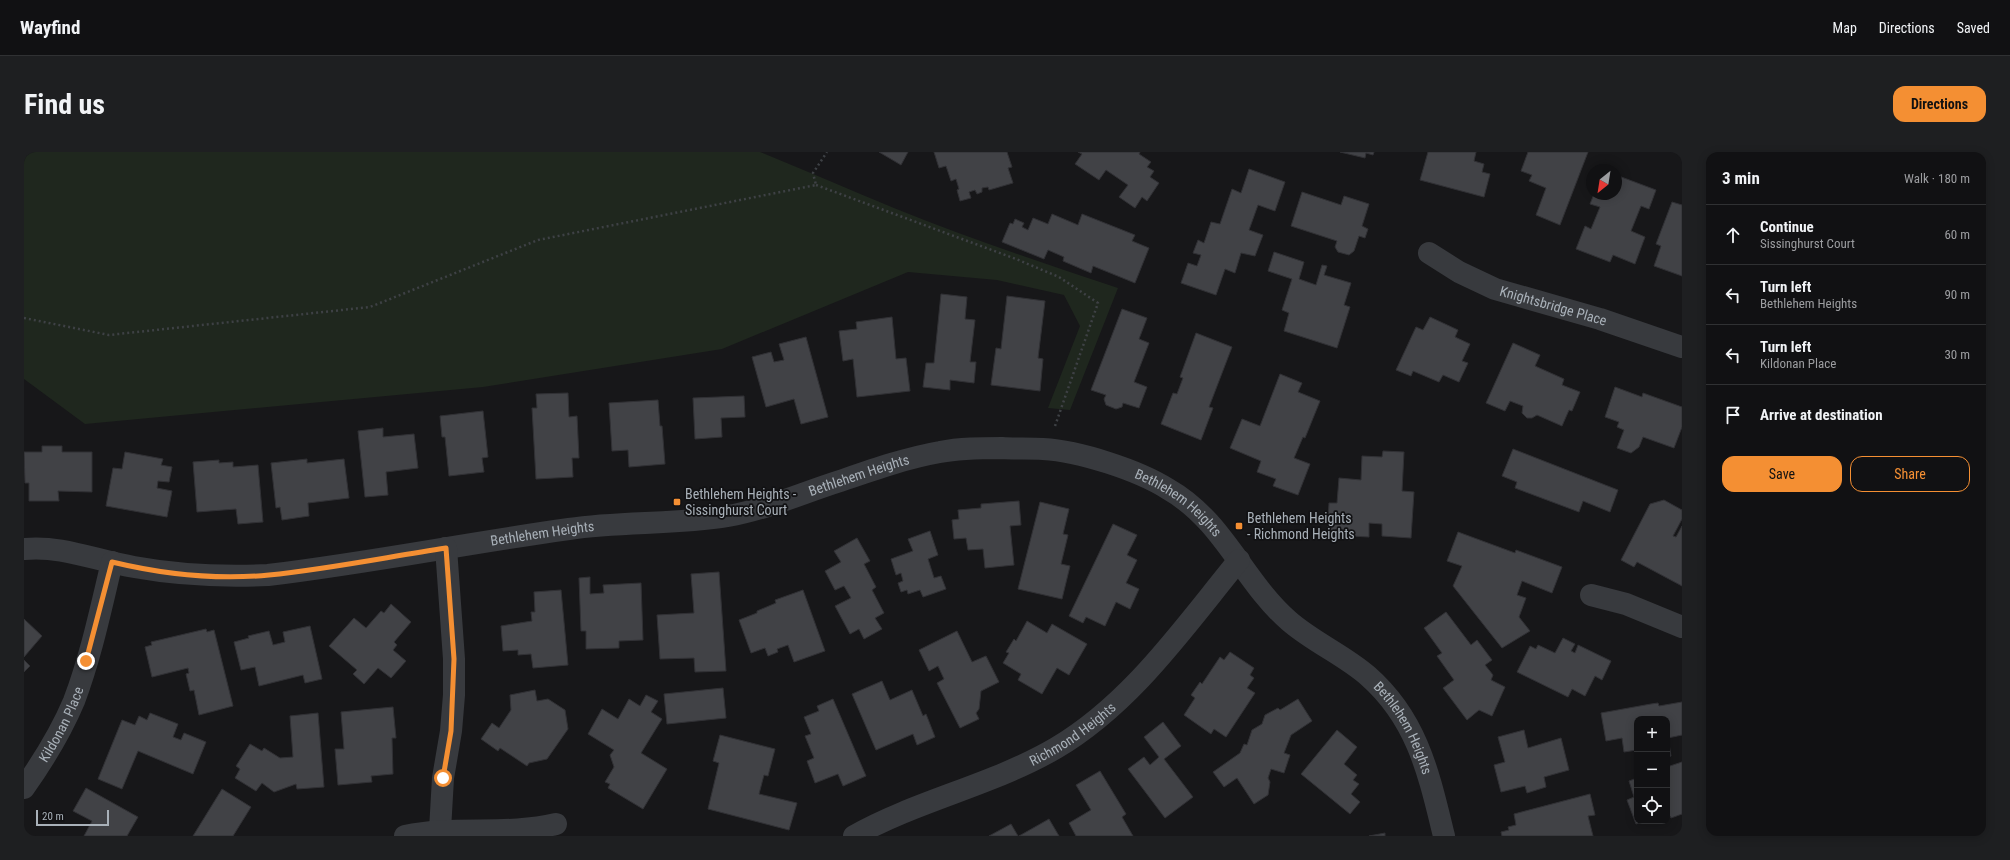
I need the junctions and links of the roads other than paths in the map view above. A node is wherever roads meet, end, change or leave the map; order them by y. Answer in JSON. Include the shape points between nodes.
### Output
{"nodes":[{"id":1,"x":1429,"y":253,"type":"dead end"},
{"id":2,"x":1682,"y":347,"type":"edge"},
{"id":3,"x":446,"y":548,"type":"junction"},
{"id":4,"x":24,"y":549,"type":"edge"},
{"id":5,"x":1239,"y":560,"type":"junction"},
{"id":6,"x":112,"y":562,"type":"junction"},
{"id":7,"x":1591,"y":595,"type":"dead end"},
{"id":8,"x":1682,"y":627,"type":"edge"},
{"id":9,"x":24,"y":788,"type":"edge"},
{"id":10,"x":556,"y":824,"type":"dead end"},
{"id":11,"x":440,"y":830,"type":"junction"},
{"id":12,"x":405,"y":836,"type":"edge"},
{"id":13,"x":854,"y":836,"type":"edge"},
{"id":14,"x":1444,"y":836,"type":"edge"}],
"edges":[{"from":1,"to":2,"type":"street","name":"Knightsbridge Place","via":[[1459,272],[1495,289],[1600,319]]},
{"from":3,"to":5,"type":"street","name":"Bethlehem Heights","via":[[592,526],[688,521],[727,516],[767,507],[840,481],[941,451],[972,448],[1046,449],[1093,459],[1143,476],[1168,488],[1190,503],[1207,520]]},
{"from":3,"to":6,"type":"street","name":"Bethlehem Heights","via":[[268,575],[182,574]]},
{"from":3,"to":11,"type":"street","via":[[454,695],[443,778]]},
{"from":4,"to":6,"type":"street","name":"Bethlehem Heights","via":[[60,550]]},
{"from":5,"to":13,"type":"street","name":"Richmond Heights","via":[[1134,686],[1097,719],[1056,748],[1017,767],[877,823]]},
{"from":5,"to":14,"type":"street","name":"Bethlehem Heights","via":[[1272,604],[1288,620],[1369,677],[1390,699],[1411,730],[1428,769]]},
{"from":6,"to":9,"type":"street","name":"Kildonan Place","via":[[73,701],[57,736]]},
{"from":7,"to":8,"type":"street","via":[[1626,604]]},
{"from":10,"to":11,"type":"street","via":[[535,829],[504,831]]},
{"from":11,"to":12,"type":"street"}]}
